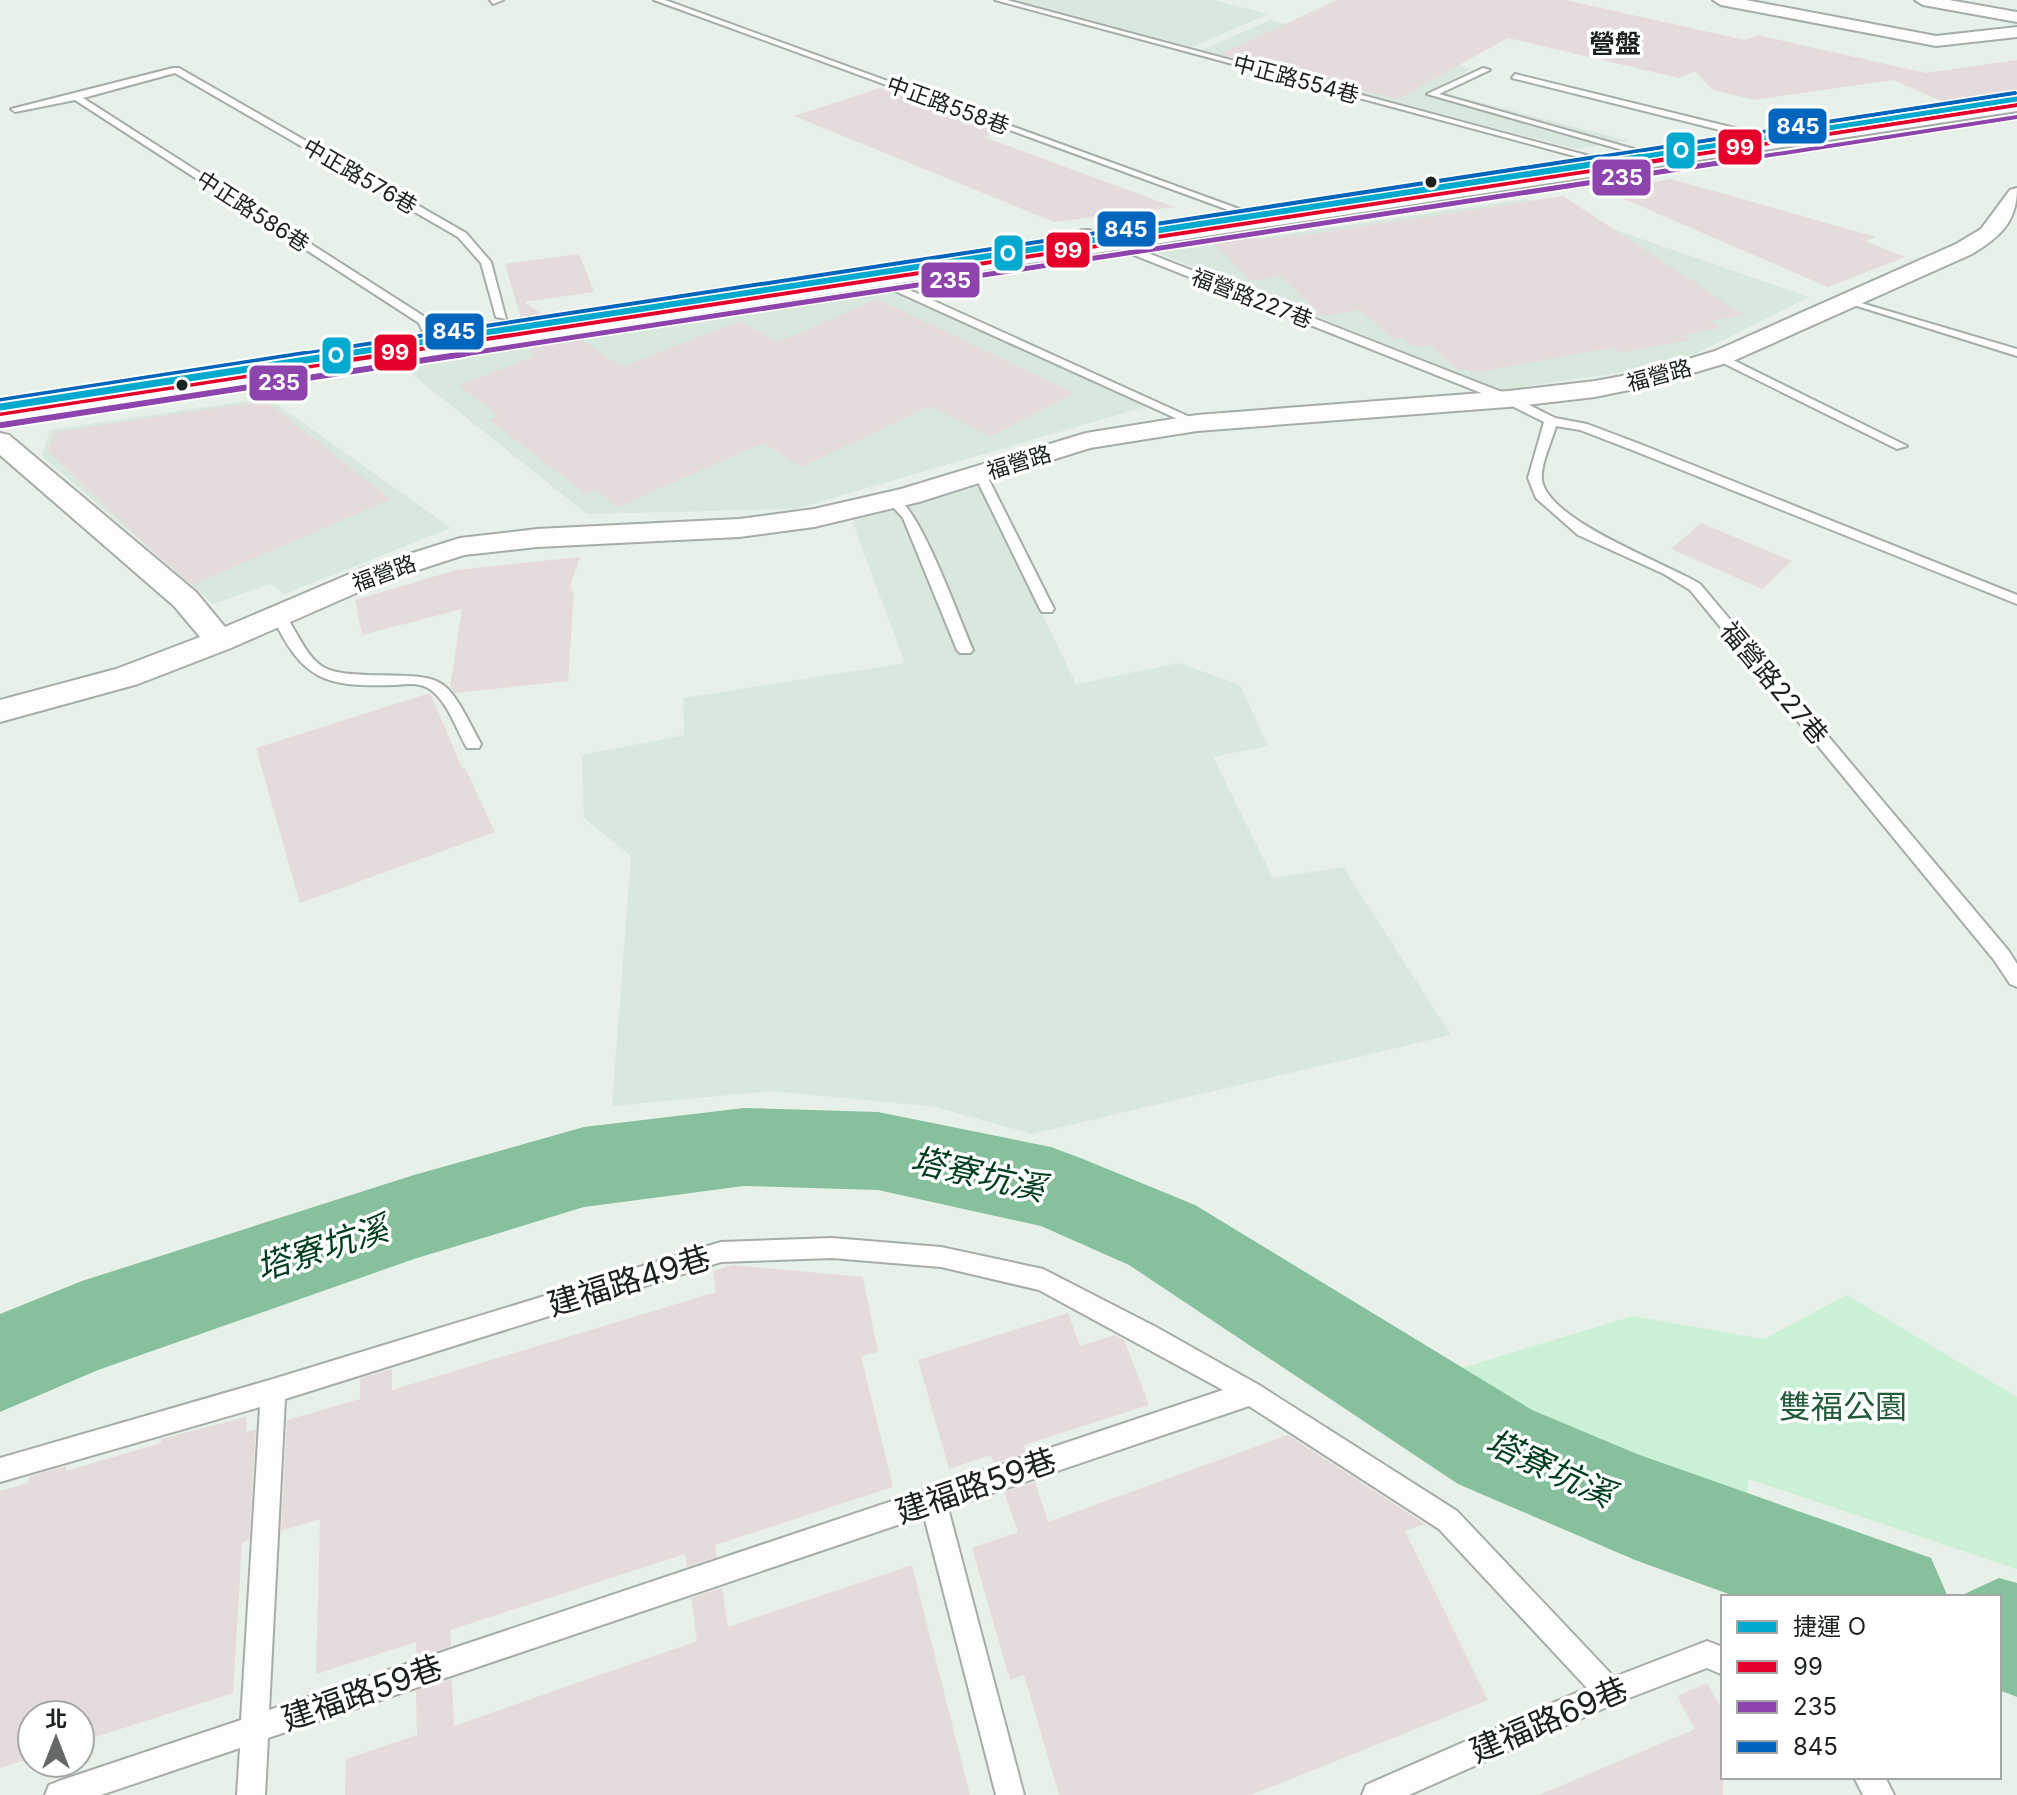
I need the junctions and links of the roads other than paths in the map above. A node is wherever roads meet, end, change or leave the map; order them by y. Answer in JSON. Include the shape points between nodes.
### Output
{"nodes":[{"id":1,"x":658,"y":0,"type":"edge"},
{"id":2,"x":999,"y":0,"type":"edge"},
{"id":3,"x":1721,"y":0,"type":"edge"},
{"id":4,"x":1906,"y":12,"type":"edge"},
{"id":5,"x":2017,"y":17,"type":"edge"},
{"id":6,"x":2017,"y":32,"type":"edge"},
{"id":7,"x":1486,"y":70,"type":"dead end"},
{"id":8,"x":1515,"y":76,"type":"dead end"},
{"id":9,"x":2017,"y":95,"type":"edge"},
{"id":10,"x":76,"y":97,"type":"junction"},
{"id":11,"x":2017,"y":105,"type":"edge"},
{"id":12,"x":15,"y":109,"type":"dead end"},
{"id":13,"x":1752,"y":135,"type":"junction"},
{"id":14,"x":1636,"y":151,"type":"junction"},
{"id":15,"x":1592,"y":158,"type":"junction"},
{"id":16,"x":2016,"y":197,"type":"edge"},
{"id":17,"x":1237,"y":210,"type":"junction"},
{"id":18,"x":1085,"y":232,"type":"junction"},
{"id":19,"x":1112,"y":243,"type":"junction"},
{"id":20,"x":877,"y":279,"type":"junction"},
{"id":21,"x":1848,"y":300,"type":"junction"},
{"id":22,"x":502,"y":317,"type":"junction"},
{"id":23,"x":426,"y":328,"type":"junction"},
{"id":24,"x":2017,"y":353,"type":"edge"},
{"id":25,"x":1719,"y":357,"type":"junction"},
{"id":26,"x":0,"y":390,"type":"edge"},
{"id":27,"x":1508,"y":399,"type":"junction"},
{"id":28,"x":0,"y":413,"type":"edge"},
{"id":29,"x":1551,"y":421,"type":"junction"},
{"id":30,"x":1197,"y":423,"type":"junction"},
{"id":31,"x":0,"y":441,"type":"edge"},
{"id":32,"x":1901,"y":446,"type":"dead end"},
{"id":33,"x":980,"y":474,"type":"junction"},
{"id":34,"x":893,"y":499,"type":"junction"},
{"id":35,"x":2017,"y":600,"type":"edge"},
{"id":36,"x":1047,"y":609,"type":"dead end"},
{"id":37,"x":279,"y":616,"type":"junction"},
{"id":38,"x":220,"y":641,"type":"junction"},
{"id":39,"x":965,"y":650,"type":"dead end"},
{"id":40,"x":0,"y":711,"type":"edge"},
{"id":41,"x":473,"y":744,"type":"dead end"},
{"id":42,"x":2017,"y":979,"type":"edge"},
{"id":43,"x":273,"y":1391,"type":"junction"},
{"id":44,"x":1251,"y":1393,"type":"junction"},
{"id":45,"x":0,"y":1470,"type":"edge"},
{"id":46,"x":933,"y":1500,"type":"junction"},
{"id":47,"x":1721,"y":1660,"type":"edge"},
{"id":48,"x":1610,"y":1692,"type":"junction"},
{"id":49,"x":255,"y":1729,"type":"junction"},
{"id":50,"x":59,"y":1795,"type":"edge"},
{"id":51,"x":251,"y":1795,"type":"edge"},
{"id":52,"x":1010,"y":1795,"type":"edge"},
{"id":53,"x":1376,"y":1795,"type":"edge"}],
"edges":[{"from":1,"to":17,"type":"lane","name":"中正路558巷"},
{"from":2,"to":15,"type":"lane","name":"中正路554巷"},
{"from":3,"to":4,"type":"street"},
{"from":4,"to":5,"type":"street"},
{"from":4,"to":6,"type":"street","via":[[1936,41]]},
{"from":7,"to":14,"type":"lane","via":[[1431,94]]},
{"from":8,"to":13,"type":"lane"},
{"from":9,"to":13,"type":"main road"},
{"from":10,"to":12,"type":"lane"},
{"from":10,"to":22,"type":"lane","name":"中正路576巷","via":[[176,70],[462,235],[486,262]]},
{"from":10,"to":23,"type":"lane","name":"中正路586巷","via":[[424,321]]},
{"from":11,"to":19,"type":"main road"},
{"from":13,"to":14,"type":"main road"},
{"from":14,"to":15,"type":"main road"},
{"from":15,"to":17,"type":"main road"},
{"from":16,"to":21,"type":"street","name":"福營路","via":[[1989,234]]},
{"from":17,"to":18,"type":"main road"},
{"from":18,"to":19,"type":"lane","name":"福營路227巷"},
{"from":18,"to":22,"type":"main road"},
{"from":19,"to":20,"type":"main road"},
{"from":19,"to":27,"type":"lane","name":"福營路227巷"},
{"from":20,"to":28,"type":"main road"},
{"from":20,"to":30,"type":"lane"},
{"from":21,"to":24,"type":"lane"},
{"from":21,"to":25,"type":"street","name":"福營路"},
{"from":22,"to":23,"type":"main road"},
{"from":23,"to":26,"type":"main road"},
{"from":25,"to":27,"type":"street","name":"福營路","via":[[1623,385]]},
{"from":25,"to":32,"type":"lane"},
{"from":27,"to":29,"type":"lane","name":"福營路227巷"},
{"from":27,"to":30,"type":"street","name":"福營路"},
{"from":29,"to":35,"type":"lane","name":"福營路227巷","via":[[1636,447]]},
{"from":29,"to":42,"type":"lane","name":"福營路227巷","via":[[1535,478],[1541,495],[1583,532],[1695,587]]},
{"from":30,"to":33,"type":"street","name":"福營路","via":[[1086,441]]},
{"from":31,"to":38,"type":"street","via":[[185,599]]},
{"from":33,"to":34,"type":"street","name":"福營路"},
{"from":33,"to":36,"type":"lane"},
{"from":34,"to":37,"type":"street","name":"福營路","via":[[814,518],[739,528],[460,547],[370,576]]},
{"from":34,"to":39,"type":"lane","via":[[909,517]]},
{"from":37,"to":38,"type":"street","name":"福營路"},
{"from":37,"to":41,"type":"lane","via":[[295,652],[314,670],[346,681],[426,681],[446,696]]},
{"from":38,"to":40,"type":"street","name":"福營路","via":[[127,677]]},
{"from":43,"to":44,"type":"lane","name":"建福路49巷","via":[[721,1252],[832,1248],[941,1257],[1043,1280]]},
{"from":43,"to":45,"type":"lane","name":"建福路49巷"},
{"from":43,"to":49,"type":"lane","name":"建福路59巷"},
{"from":44,"to":46,"type":"lane","name":"建福路59巷"},
{"from":44,"to":48,"type":"lane","via":[[1448,1520]]},
{"from":46,"to":49,"type":"lane","name":"建福路59巷"},
{"from":46,"to":52,"type":"lane"},
{"from":47,"to":48,"type":"lane","name":"建福路69巷","via":[[1707,1654]]},
{"from":48,"to":53,"type":"lane","name":"建福路69巷"},
{"from":49,"to":50,"type":"lane","name":"建福路59巷"},
{"from":49,"to":51,"type":"lane","name":"建福路59巷"}]}
